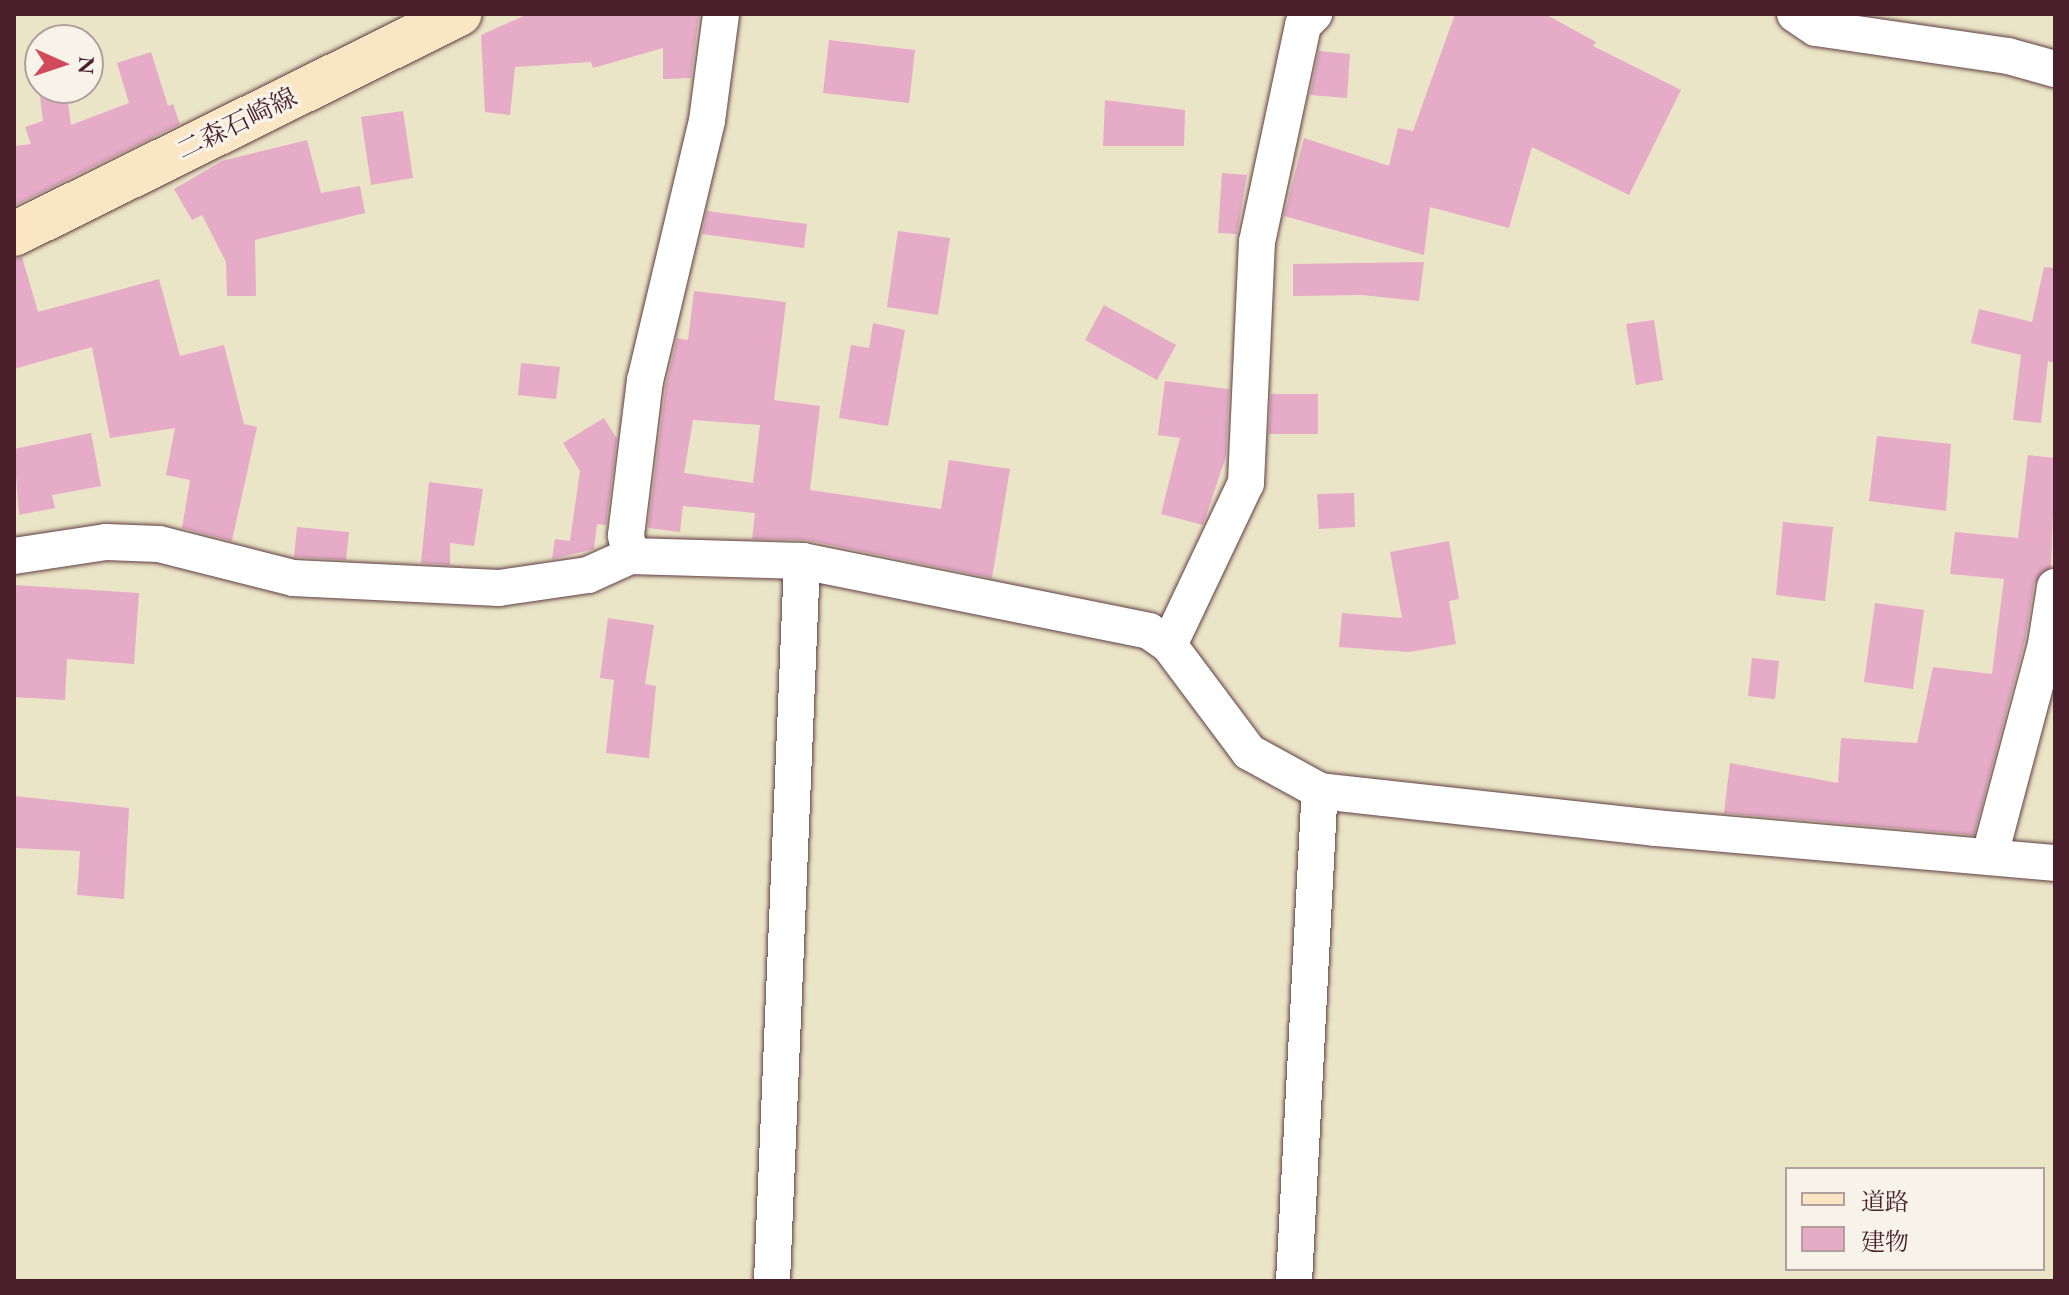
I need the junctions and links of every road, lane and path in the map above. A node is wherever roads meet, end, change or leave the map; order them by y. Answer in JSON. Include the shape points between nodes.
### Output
{"nodes":[{"id":1,"x":460,"y":14,"type":"edge"},
{"id":2,"x":721,"y":14,"type":"edge"},
{"id":3,"x":1314,"y":14,"type":"edge"},
{"id":4,"x":1795,"y":14,"type":"edge"},
{"id":5,"x":2055,"y":69,"type":"edge"},
{"id":6,"x":14,"y":234,"type":"edge"},
{"id":7,"x":14,"y":556,"type":"edge"},
{"id":8,"x":630,"y":556,"type":"junction"},
{"id":9,"x":802,"y":561,"type":"junction"},
{"id":10,"x":2055,"y":587,"type":"edge"},
{"id":11,"x":1169,"y":645,"type":"junction"},
{"id":12,"x":1320,"y":791,"type":"junction"},
{"id":13,"x":1990,"y":855,"type":"junction"},
{"id":14,"x":2055,"y":863,"type":"edge"},
{"id":15,"x":772,"y":1281,"type":"edge"},
{"id":16,"x":1294,"y":1281,"type":"edge"}],
"edges":[{"from":1,"to":6,"type":"main road","name":"二森石崎線"},
{"from":2,"to":8,"type":"street","via":[[707,121],[645,381],[626,535]]},
{"from":3,"to":11,"type":"street","via":[[1303,25],[1257,242],[1246,483]]},
{"from":4,"to":5,"type":"street","via":[[1816,28],[2008,56]]},
{"from":7,"to":8,"type":"street","via":[[106,542],[159,544],[293,578],[499,588],[588,575]]},
{"from":8,"to":9,"type":"street"},
{"from":9,"to":11,"type":"street","via":[[1105,618],[1149,631]]},
{"from":9,"to":15,"type":"street"},
{"from":10,"to":13,"type":"street","via":[[2046,644]]},
{"from":11,"to":12,"type":"street","via":[[1249,752]]},
{"from":12,"to":13,"type":"street","via":[[1655,828]]},
{"from":12,"to":16,"type":"street"},
{"from":13,"to":14,"type":"street"}]}
